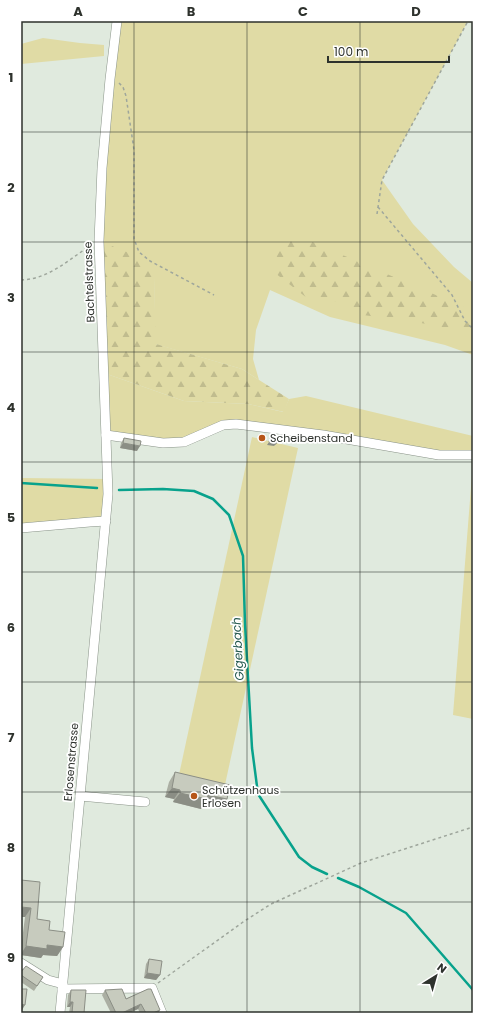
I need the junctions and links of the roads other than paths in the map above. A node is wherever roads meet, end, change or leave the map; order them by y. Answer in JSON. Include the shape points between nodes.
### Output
{"nodes":[{"id":1,"x":117,"y":21,"type":"edge"},
{"id":2,"x":106,"y":435,"type":"junction"},
{"id":3,"x":473,"y":455,"type":"edge"},
{"id":4,"x":106,"y":521,"type":"junction"},
{"id":5,"x":21,"y":528,"type":"edge"},
{"id":6,"x":104,"y":543,"type":"joint"},
{"id":7,"x":80,"y":796,"type":"junction"},
{"id":8,"x":145,"y":802,"type":"dead end"},
{"id":9,"x":21,"y":963,"type":"edge"},
{"id":10,"x":62,"y":986,"type":"junction"},
{"id":11,"x":60,"y":1013,"type":"edge"},
{"id":12,"x":162,"y":1013,"type":"edge"}],
"edges":[{"from":1,"to":2,"type":"street","name":"Bachtelstrasse","via":[[102,168],[99,241]]},
{"from":2,"to":3,"type":"street","via":[[163,443],[184,442],[223,425],[236,424],[323,435],[439,455]]},
{"from":2,"to":4,"type":"street","name":"Bachtelstrasse","via":[[109,479]]},
{"from":4,"to":5,"type":"street"},
{"from":4,"to":6,"type":"street","name":"Bachtelstrasse"},
{"from":6,"to":7,"type":"street","name":"Erlosenstrasse"},
{"from":7,"to":8,"type":"street"},
{"from":7,"to":10,"type":"street","name":"Erlosenstrasse"},
{"from":9,"to":10,"type":"street"},
{"from":10,"to":11,"type":"street","name":"Erlosenstrasse"},
{"from":10,"to":12,"type":"street","via":[[152,988]]}]}
